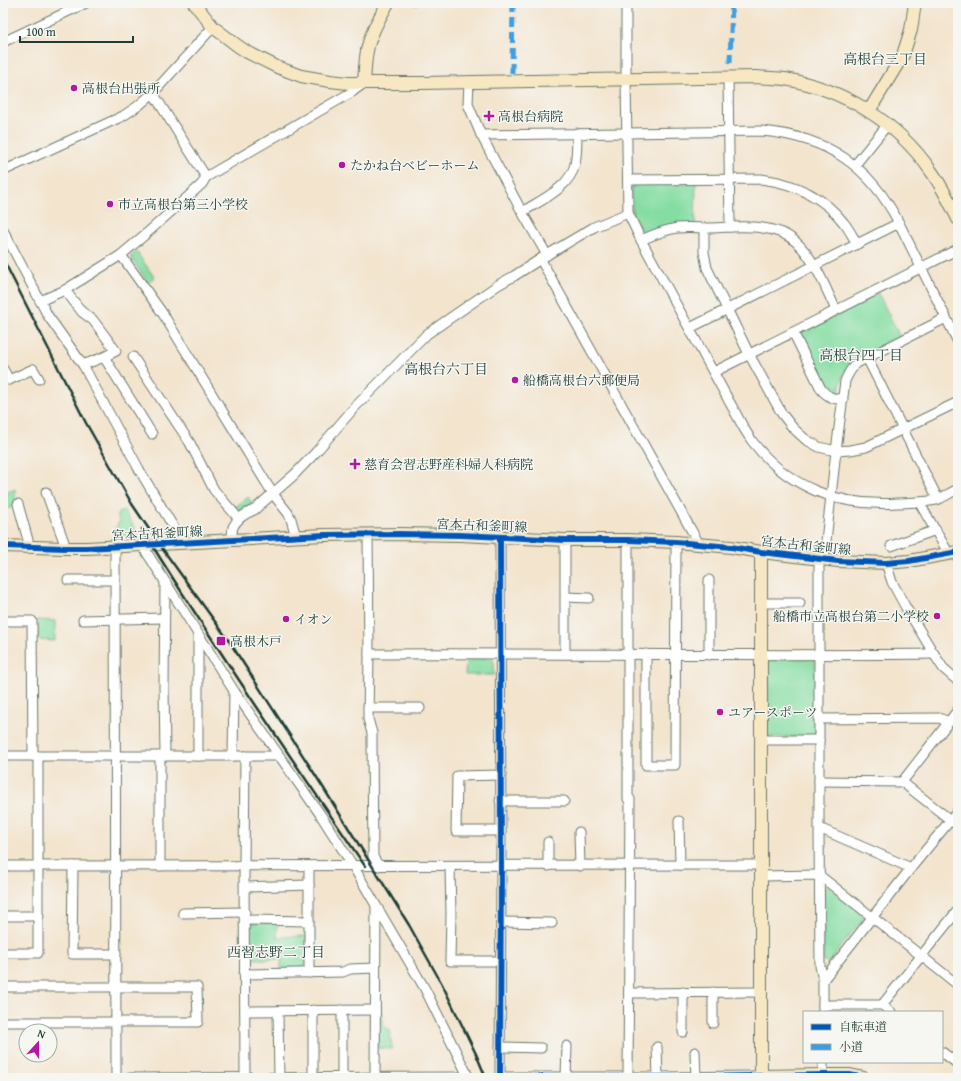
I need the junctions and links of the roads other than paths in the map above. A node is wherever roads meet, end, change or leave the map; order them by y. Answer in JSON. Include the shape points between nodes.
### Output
{"nodes":[{"id":1,"x":86,"y":3,"type":"edge"},
{"id":2,"x":194,"y":3,"type":"edge"},
{"id":3,"x":388,"y":3,"type":"edge"},
{"id":4,"x":626,"y":3,"type":"edge"},
{"id":5,"x":915,"y":3,"type":"edge"},
{"id":6,"x":213,"y":27,"type":"junction"},
{"id":7,"x":3,"y":42,"type":"edge"},
{"id":8,"x":728,"y":77,"type":"junction"},
{"id":9,"x":626,"y":79,"type":"junction"},
{"id":10,"x":469,"y":82,"type":"junction"},
{"id":11,"x":364,"y":83,"type":"junction"},
{"id":12,"x":153,"y":94,"type":"junction"},
{"id":13,"x":869,"y":111,"type":"junction"},
{"id":14,"x":888,"y":124,"type":"junction"},
{"id":15,"x":728,"y":131,"type":"junction"},
{"id":16,"x":577,"y":133,"type":"junction"},
{"id":17,"x":627,"y":133,"type":"junction"},
{"id":18,"x":481,"y":135,"type":"junction"},
{"id":19,"x":855,"y":165,"type":"junction"},
{"id":20,"x":3,"y":171,"type":"edge"},
{"id":21,"x":206,"y":177,"type":"junction"},
{"id":22,"x":729,"y":179,"type":"junction"},
{"id":23,"x":628,"y":180,"type":"junction"},
{"id":24,"x":522,"y":212,"type":"junction"},
{"id":25,"x":628,"y":213,"type":"junction"},
{"id":26,"x":958,"y":219,"type":"edge"},
{"id":27,"x":899,"y":223,"type":"junction"},
{"id":28,"x":730,"y":227,"type":"junction"},
{"id":29,"x":704,"y":228,"type":"junction"},
{"id":30,"x":3,"y":230,"type":"edge"},
{"id":31,"x":642,"y":240,"type":"junction"},
{"id":32,"x":857,"y":244,"type":"junction"},
{"id":33,"x":958,"y":249,"type":"edge"},
{"id":34,"x":121,"y":255,"type":"junction"},
{"id":35,"x":545,"y":256,"type":"junction"},
{"id":36,"x":814,"y":266,"type":"junction"},
{"id":37,"x":922,"y":268,"type":"junction"},
{"id":38,"x":65,"y":290,"type":"junction"},
{"id":39,"x":40,"y":301,"type":"junction"},
{"id":40,"x":727,"y":309,"type":"junction"},
{"id":41,"x":836,"y":310,"type":"junction"},
{"id":42,"x":946,"y":318,"type":"junction"},
{"id":43,"x":690,"y":328,"type":"junction"},
{"id":44,"x":793,"y":332,"type":"junction"},
{"id":45,"x":958,"y":342,"type":"edge"},
{"id":46,"x":749,"y":354,"type":"junction"},
{"id":47,"x":104,"y":357,"type":"junction"},
{"id":48,"x":133,"y":358,"type":"dead end"},
{"id":49,"x":867,"y":358,"type":"junction"},
{"id":50,"x":83,"y":365,"type":"junction"},
{"id":51,"x":3,"y":370,"type":"edge"},
{"id":52,"x":714,"y":372,"type":"junction"},
{"id":53,"x":39,"y":379,"type":"dead end"},
{"id":54,"x":843,"y":400,"type":"junction"},
{"id":55,"x":958,"y":402,"type":"edge"},
{"id":56,"x":902,"y":429,"type":"junction"},
{"id":57,"x":152,"y":434,"type":"dead end"},
{"id":58,"x":836,"y":451,"type":"junction"},
{"id":59,"x":958,"y":489,"type":"edge"},
{"id":60,"x":46,"y":492,"type":"dead end"},
{"id":61,"x":273,"y":494,"type":"junction"},
{"id":62,"x":831,"y":497,"type":"junction"},
{"id":63,"x":938,"y":499,"type":"junction"},
{"id":64,"x":919,"y":502,"type":"junction"},
{"id":65,"x":18,"y":504,"type":"dead end"},
{"id":66,"x":239,"y":519,"type":"junction"},
{"id":67,"x":936,"y":530,"type":"junction"},
{"id":68,"x":368,"y":534,"type":"junction"},
{"id":69,"x":296,"y":537,"type":"junction"},
{"id":70,"x":500,"y":537,"type":"junction"},
{"id":71,"x":233,"y":540,"type":"junction"},
{"id":72,"x":565,"y":540,"type":"junction"},
{"id":73,"x":628,"y":540,"type":"junction"},
{"id":74,"x":676,"y":542,"type":"junction"},
{"id":75,"x":183,"y":543,"type":"junction"},
{"id":76,"x":699,"y":544,"type":"junction"},
{"id":77,"x":142,"y":545,"type":"junction"},
{"id":78,"x":3,"y":546,"type":"edge"},
{"id":79,"x":891,"y":546,"type":"dead end"},
{"id":80,"x":28,"y":547,"type":"junction"},
{"id":81,"x":115,"y":547,"type":"junction"},
{"id":82,"x":65,"y":548,"type":"junction"},
{"id":83,"x":761,"y":552,"type":"junction"},
{"id":84,"x":953,"y":553,"type":"edge"},
{"id":85,"x":821,"y":559,"type":"junction"},
{"id":86,"x":886,"y":563,"type":"junction"},
{"id":87,"x":68,"y":580,"type":"dead end"},
{"id":88,"x":115,"y":580,"type":"junction"},
{"id":89,"x":709,"y":580,"type":"dead end"},
{"id":90,"x":164,"y":582,"type":"junction"},
{"id":91,"x":566,"y":597,"type":"junction"},
{"id":92,"x":589,"y":598,"type":"dead end"},
{"id":93,"x":761,"y":603,"type":"junction"},
{"id":94,"x":800,"y":603,"type":"dead end"},
{"id":95,"x":164,"y":618,"type":"junction"},
{"id":96,"x":115,"y":619,"type":"junction"},
{"id":97,"x":83,"y":620,"type":"dead end"},
{"id":98,"x":3,"y":621,"type":"edge"},
{"id":99,"x":198,"y":635,"type":"junction"},
{"id":100,"x":369,"y":654,"type":"junction"},
{"id":101,"x":500,"y":654,"type":"junction"},
{"id":102,"x":565,"y":654,"type":"junction"},
{"id":103,"x":628,"y":654,"type":"junction"},
{"id":104,"x":646,"y":654,"type":"junction"},
{"id":105,"x":675,"y":654,"type":"junction"},
{"id":106,"x":934,"y":654,"type":"junction"},
{"id":107,"x":708,"y":655,"type":"junction"},
{"id":108,"x":761,"y":655,"type":"junction"},
{"id":109,"x":819,"y":656,"type":"junction"},
{"id":110,"x":958,"y":681,"type":"edge"},
{"id":111,"x":234,"y":691,"type":"junction"},
{"id":112,"x":368,"y":708,"type":"junction"},
{"id":113,"x":420,"y":708,"type":"dead end"},
{"id":114,"x":958,"y":710,"type":"edge"},
{"id":115,"x":819,"y":719,"type":"junction"},
{"id":116,"x":949,"y":722,"type":"junction"},
{"id":117,"x":761,"y":740,"type":"junction"},
{"id":118,"x":819,"y":740,"type":"junction"},
{"id":119,"x":3,"y":756,"type":"edge"},
{"id":120,"x":36,"y":756,"type":"junction"},
{"id":121,"x":116,"y":756,"type":"junction"},
{"id":122,"x":162,"y":756,"type":"junction"},
{"id":123,"x":198,"y":756,"type":"junction"},
{"id":124,"x":233,"y":756,"type":"junction"},
{"id":125,"x":245,"y":756,"type":"junction"},
{"id":126,"x":279,"y":756,"type":"junction"},
{"id":127,"x":501,"y":775,"type":"junction"},
{"id":128,"x":819,"y":781,"type":"junction"},
{"id":129,"x":902,"y":782,"type":"junction"},
{"id":130,"x":500,"y":801,"type":"junction"},
{"id":131,"x":564,"y":801,"type":"dead end"},
{"id":132,"x":958,"y":811,"type":"edge"},
{"id":133,"x":679,"y":821,"type":"dead end"},
{"id":134,"x":954,"y":823,"type":"edge"},
{"id":135,"x":819,"y":828,"type":"junction"},
{"id":136,"x":501,"y":831,"type":"junction"},
{"id":137,"x":579,"y":832,"type":"dead end"},
{"id":138,"x":548,"y":842,"type":"dead end"},
{"id":139,"x":630,"y":865,"type":"junction"},
{"id":140,"x":680,"y":865,"type":"junction"},
{"id":141,"x":3,"y":866,"type":"edge"},
{"id":142,"x":38,"y":866,"type":"junction"},
{"id":143,"x":73,"y":866,"type":"junction"},
{"id":144,"x":116,"y":866,"type":"junction"},
{"id":145,"x":160,"y":866,"type":"junction"},
{"id":146,"x":244,"y":866,"type":"junction"},
{"id":147,"x":309,"y":866,"type":"junction"},
{"id":148,"x":353,"y":866,"type":"junction"},
{"id":149,"x":379,"y":866,"type":"junction"},
{"id":150,"x":450,"y":866,"type":"junction"},
{"id":151,"x":501,"y":866,"type":"junction"},
{"id":152,"x":548,"y":866,"type":"junction"},
{"id":153,"x":580,"y":866,"type":"junction"},
{"id":154,"x":911,"y":868,"type":"junction"},
{"id":155,"x":761,"y":871,"type":"junction"},
{"id":156,"x":819,"y":875,"type":"junction"},
{"id":157,"x":245,"y":886,"type":"junction"},
{"id":158,"x":308,"y":886,"type":"junction"},
{"id":159,"x":376,"y":905,"type":"junction"},
{"id":160,"x":958,"y":910,"type":"edge"},
{"id":161,"x":183,"y":913,"type":"dead end"},
{"id":162,"x":3,"y":916,"type":"edge"},
{"id":163,"x":39,"y":916,"type":"junction"},
{"id":164,"x":245,"y":916,"type":"junction"},
{"id":165,"x":873,"y":917,"type":"junction"},
{"id":166,"x":309,"y":921,"type":"junction"},
{"id":167,"x":501,"y":922,"type":"junction"},
{"id":168,"x":552,"y":922,"type":"dead end"},
{"id":169,"x":3,"y":953,"type":"edge"},
{"id":170,"x":116,"y":954,"type":"junction"},
{"id":171,"x":922,"y":956,"type":"junction"},
{"id":172,"x":501,"y":961,"type":"junction"},
{"id":173,"x":375,"y":968,"type":"junction"},
{"id":174,"x":309,"y":973,"type":"junction"},
{"id":175,"x":244,"y":974,"type":"junction"},
{"id":176,"x":823,"y":980,"type":"junction"},
{"id":177,"x":958,"y":985,"type":"edge"},
{"id":178,"x":3,"y":987,"type":"edge"},
{"id":179,"x":116,"y":987,"type":"junction"},
{"id":180,"x":683,"y":992,"type":"junction"},
{"id":181,"x":714,"y":992,"type":"junction"},
{"id":182,"x":761,"y":992,"type":"junction"},
{"id":183,"x":628,"y":993,"type":"junction"},
{"id":184,"x":882,"y":1005,"type":"junction"},
{"id":185,"x":823,"y":1008,"type":"edge"},
{"id":186,"x":245,"y":1010,"type":"junction"},
{"id":187,"x":313,"y":1010,"type":"junction"},
{"id":188,"x":342,"y":1010,"type":"junction"},
{"id":189,"x":375,"y":1010,"type":"junction"},
{"id":190,"x":278,"y":1011,"type":"junction"},
{"id":191,"x":890,"y":1011,"type":"edge"},
{"id":192,"x":3,"y":1022,"type":"edge"},
{"id":193,"x":116,"y":1022,"type":"junction"},
{"id":194,"x":713,"y":1023,"type":"dead end"},
{"id":195,"x":683,"y":1032,"type":"dead end"},
{"id":196,"x":500,"y":1046,"type":"junction"},
{"id":197,"x":567,"y":1046,"type":"dead end"},
{"id":198,"x":541,"y":1048,"type":"dead end"},
{"id":199,"x":657,"y":1048,"type":"dead end"},
{"id":200,"x":695,"y":1052,"type":"dead end"},
{"id":201,"x":943,"y":1053,"type":"edge"},
{"id":202,"x":823,"y":1063,"type":"edge"},
{"id":203,"x":958,"y":1064,"type":"edge"},
{"id":204,"x":823,"y":1076,"type":"edge"},
{"id":205,"x":500,"y":1077,"type":"edge"},
{"id":206,"x":566,"y":1077,"type":"edge"},
{"id":207,"x":658,"y":1077,"type":"edge"},
{"id":208,"x":696,"y":1077,"type":"edge"},
{"id":209,"x":761,"y":1077,"type":"edge"},
{"id":210,"x":116,"y":1078,"type":"edge"},
{"id":211,"x":130,"y":1078,"type":"edge"},
{"id":212,"x":151,"y":1078,"type":"edge"},
{"id":213,"x":245,"y":1078,"type":"edge"},
{"id":214,"x":279,"y":1078,"type":"edge"},
{"id":215,"x":313,"y":1078,"type":"edge"},
{"id":216,"x":342,"y":1078,"type":"edge"},
{"id":217,"x":374,"y":1078,"type":"edge"},
{"id":218,"x":469,"y":1078,"type":"edge"},
{"id":219,"x":628,"y":1078,"type":"edge"},
{"id":220,"x":722,"y":1078,"type":"edge"},
{"id":221,"x":864,"y":1078,"type":"edge"}],
"edges":[{"from":1,"to":7,"type":"street"},
{"from":2,"to":6,"type":"street"},
{"from":3,"to":11,"type":"street","via":[[368,45]]},
{"from":4,"to":9,"type":"street"},
{"from":5,"to":13,"type":"street","via":[[911,30],[903,55]]},
{"from":6,"to":11,"type":"street","via":[[242,49],[301,76]]},
{"from":6,"to":12,"type":"street"},
{"from":8,"to":9,"type":"street"},
{"from":8,"to":13,"type":"street","via":[[783,79],[810,85],[847,99]]},
{"from":8,"to":15,"type":"street"},
{"from":9,"to":10,"type":"street"},
{"from":9,"to":17,"type":"street"},
{"from":10,"to":11,"type":"street"},
{"from":10,"to":18,"type":"street","via":[[468,104]]},
{"from":11,"to":21,"type":"street"},
{"from":12,"to":20,"type":"street","via":[[123,116]]},
{"from":12,"to":21,"type":"street"},
{"from":13,"to":14,"type":"street"},
{"from":14,"to":19,"type":"street"},
{"from":14,"to":26,"type":"street","via":[[931,171]]},
{"from":15,"to":17,"type":"street"},
{"from":15,"to":19,"type":"street","via":[[782,133],[810,140]]},
{"from":15,"to":22,"type":"street"},
{"from":16,"to":17,"type":"street"},
{"from":16,"to":18,"type":"street"},
{"from":16,"to":24,"type":"street","via":[[577,155],[569,179],[559,189]]},
{"from":17,"to":23,"type":"street"},
{"from":18,"to":24,"type":"street"},
{"from":19,"to":27,"type":"street","via":[[883,196]]},
{"from":21,"to":34,"type":"street","via":[[202,184]]},
{"from":22,"to":23,"type":"street"},
{"from":22,"to":28,"type":"street"},
{"from":22,"to":32,"type":"street","via":[[761,178],[806,191],[829,207],[844,223]]},
{"from":23,"to":25,"type":"street"},
{"from":24,"to":35,"type":"street"},
{"from":25,"to":31,"type":"street"},
{"from":25,"to":35,"type":"street","via":[[594,227]]},
{"from":27,"to":32,"type":"street"},
{"from":27,"to":37,"type":"street"},
{"from":28,"to":29,"type":"street"},
{"from":28,"to":36,"type":"street","via":[[761,227],[791,237]]},
{"from":29,"to":31,"type":"street","via":[[677,228]]},
{"from":29,"to":40,"type":"street","via":[[707,268]]},
{"from":30,"to":39,"type":"street"},
{"from":31,"to":43,"type":"street"},
{"from":32,"to":36,"type":"street"},
{"from":33,"to":37,"type":"street"},
{"from":34,"to":38,"type":"street"},
{"from":34,"to":61,"type":"street","via":[[163,314]]},
{"from":35,"to":61,"type":"street","via":[[427,334]]},
{"from":35,"to":76,"type":"street","via":[[541,263]]},
{"from":36,"to":40,"type":"street"},
{"from":36,"to":41,"type":"street"},
{"from":37,"to":41,"type":"street"},
{"from":37,"to":42,"type":"street"},
{"from":38,"to":39,"type":"street"},
{"from":38,"to":47,"type":"street","via":[[82,312],[93,320],[116,351]]},
{"from":39,"to":50,"type":"street"},
{"from":40,"to":43,"type":"street"},
{"from":40,"to":46,"type":"street"},
{"from":41,"to":44,"type":"street"},
{"from":42,"to":45,"type":"street"},
{"from":42,"to":49,"type":"street"},
{"from":43,"to":52,"type":"street"},
{"from":44,"to":46,"type":"street"},
{"from":44,"to":54,"type":"street","via":[[824,393]]},
{"from":46,"to":52,"type":"street"},
{"from":46,"to":58,"type":"street","via":[[782,414],[793,428],[805,439],[820,447]]},
{"from":47,"to":50,"type":"street"},
{"from":47,"to":57,"type":"street"},
{"from":48,"to":66,"type":"street","via":[[190,443],[214,490]]},
{"from":49,"to":54,"type":"street","via":[[850,370],[845,381]]},
{"from":49,"to":56,"type":"street"},
{"from":50,"to":75,"type":"street","via":[[140,471]]},
{"from":51,"to":53,"type":"street","via":[[9,380],[33,369]]},
{"from":52,"to":62,"type":"street","via":[[752,441],[768,459],[808,488]]},
{"from":54,"to":58,"type":"street"},
{"from":55,"to":56,"type":"street"},
{"from":56,"to":58,"type":"street","via":[[866,447]]},
{"from":56,"to":63,"type":"street"},
{"from":58,"to":62,"type":"street"},
{"from":59,"to":63,"type":"street"},
{"from":60,"to":82,"type":"street"},
{"from":61,"to":66,"type":"street"},
{"from":61,"to":69,"type":"street","via":[[288,513]]},
{"from":62,"to":64,"type":"street","via":[[862,503]]},
{"from":62,"to":85,"type":"street"},
{"from":63,"to":64,"type":"street"},
{"from":64,"to":67,"type":"street"},
{"from":65,"to":80,"type":"street"},
{"from":66,"to":71,"type":"street","via":[[233,527]]},
{"from":67,"to":79,"type":"street"},
{"from":67,"to":84,"type":"street"},
{"from":68,"to":69,"type":"street","name":"宮本古和釜町線"},
{"from":68,"to":70,"type":"street","name":"宮本古和釜町線"},
{"from":68,"to":100,"type":"street"},
{"from":69,"to":71,"type":"street","name":"宮本古和釜町線"},
{"from":70,"to":72,"type":"street","name":"宮本古和釜町線"},
{"from":70,"to":101,"type":"street"},
{"from":71,"to":75,"type":"street","name":"宮本古和釜町線"},
{"from":72,"to":73,"type":"street","name":"宮本古和釜町線"},
{"from":72,"to":91,"type":"street"},
{"from":73,"to":74,"type":"street","name":"宮本古和釜町線"},
{"from":73,"to":103,"type":"street"},
{"from":74,"to":76,"type":"street","name":"宮本古和釜町線"},
{"from":74,"to":105,"type":"street"},
{"from":75,"to":77,"type":"street","name":"宮本古和釜町線"},
{"from":76,"to":83,"type":"street","name":"宮本古和釜町線"},
{"from":77,"to":81,"type":"street","name":"宮本古和釜町線"},
{"from":77,"to":90,"type":"street"},
{"from":78,"to":80,"type":"street","name":"宮本古和釜町線"},
{"from":80,"to":82,"type":"street","name":"宮本古和釜町線"},
{"from":81,"to":82,"type":"street","name":"宮本古和釜町線"},
{"from":81,"to":88,"type":"street"},
{"from":83,"to":85,"type":"street","name":"宮本古和釜町線"},
{"from":83,"to":93,"type":"street"},
{"from":84,"to":86,"type":"street","name":"宮本古和釜町線"},
{"from":85,"to":86,"type":"street","name":"宮本古和釜町線"},
{"from":85,"to":109,"type":"street"},
{"from":86,"to":106,"type":"street","via":[[892,582]]},
{"from":87,"to":88,"type":"street"},
{"from":88,"to":96,"type":"street"},
{"from":89,"to":107,"type":"street"},
{"from":90,"to":95,"type":"street"},
{"from":90,"to":99,"type":"street"},
{"from":91,"to":92,"type":"street"},
{"from":91,"to":102,"type":"street"},
{"from":93,"to":94,"type":"street"},
{"from":93,"to":108,"type":"street"},
{"from":95,"to":96,"type":"street"},
{"from":95,"to":122,"type":"street"},
{"from":96,"to":97,"type":"street"},
{"from":96,"to":121,"type":"street"},
{"from":98,"to":120,"type":"street","via":[[32,621]]},
{"from":99,"to":111,"type":"street"},
{"from":99,"to":123,"type":"street"},
{"from":100,"to":101,"type":"street"},
{"from":100,"to":112,"type":"street"},
{"from":101,"to":102,"type":"street"},
{"from":101,"to":127,"type":"street"},
{"from":102,"to":103,"type":"street"},
{"from":103,"to":104,"type":"street"},
{"from":103,"to":139,"type":"street"},
{"from":104,"to":105,"type":"street"},
{"from":104,"to":105,"type":"street","via":[[646,765],[675,765]]},
{"from":105,"to":107,"type":"street"},
{"from":106,"to":109,"type":"street"},
{"from":106,"to":110,"type":"street","via":[[942,668]]},
{"from":107,"to":108,"type":"street"},
{"from":108,"to":109,"type":"street"},
{"from":108,"to":117,"type":"street"},
{"from":109,"to":115,"type":"street"},
{"from":111,"to":124,"type":"street"},
{"from":111,"to":126,"type":"street"},
{"from":112,"to":113,"type":"street"},
{"from":112,"to":149,"type":"street","via":[[372,733],[373,857]]},
{"from":114,"to":116,"type":"street"},
{"from":115,"to":116,"type":"street","via":[[939,718]]},
{"from":115,"to":118,"type":"street"},
{"from":116,"to":129,"type":"street"},
{"from":117,"to":118,"type":"street"},
{"from":117,"to":155,"type":"street"},
{"from":118,"to":128,"type":"street"},
{"from":119,"to":120,"type":"street"},
{"from":120,"to":121,"type":"street"},
{"from":120,"to":142,"type":"street"},
{"from":121,"to":122,"type":"street"},
{"from":121,"to":144,"type":"street"},
{"from":122,"to":123,"type":"street"},
{"from":122,"to":145,"type":"street"},
{"from":123,"to":124,"type":"street"},
{"from":124,"to":125,"type":"street"},
{"from":125,"to":126,"type":"street"},
{"from":125,"to":146,"type":"street"},
{"from":126,"to":148,"type":"street"},
{"from":127,"to":130,"type":"street"},
{"from":127,"to":136,"type":"street","via":[[457,776],[456,831]]},
{"from":128,"to":129,"type":"street"},
{"from":128,"to":135,"type":"street"},
{"from":129,"to":134,"type":"street"},
{"from":130,"to":131,"type":"street"},
{"from":130,"to":136,"type":"street"},
{"from":132,"to":134,"type":"street"},
{"from":133,"to":140,"type":"street"},
{"from":134,"to":154,"type":"street"},
{"from":135,"to":154,"type":"street"},
{"from":135,"to":156,"type":"street"},
{"from":136,"to":151,"type":"street"},
{"from":137,"to":153,"type":"street"},
{"from":138,"to":152,"type":"street"},
{"from":139,"to":140,"type":"street"},
{"from":139,"to":153,"type":"street"},
{"from":139,"to":183,"type":"street"},
{"from":140,"to":155,"type":"street"},
{"from":141,"to":142,"type":"street"},
{"from":142,"to":143,"type":"street"},
{"from":142,"to":163,"type":"street"},
{"from":143,"to":144,"type":"street"},
{"from":143,"to":170,"type":"street","via":[[72,954]]},
{"from":144,"to":145,"type":"street"},
{"from":144,"to":170,"type":"street"},
{"from":145,"to":146,"type":"street"},
{"from":146,"to":147,"type":"street"},
{"from":146,"to":157,"type":"street"},
{"from":147,"to":148,"type":"street"},
{"from":147,"to":158,"type":"street"},
{"from":148,"to":149,"type":"street"},
{"from":148,"to":159,"type":"street"},
{"from":149,"to":150,"type":"street"},
{"from":150,"to":151,"type":"street"},
{"from":150,"to":172,"type":"street","via":[[450,961]]},
{"from":151,"to":152,"type":"street"},
{"from":151,"to":167,"type":"street"},
{"from":152,"to":153,"type":"street"},
{"from":154,"to":165,"type":"street"},
{"from":155,"to":156,"type":"street"},
{"from":155,"to":182,"type":"street"},
{"from":156,"to":165,"type":"street"},
{"from":156,"to":176,"type":"street","via":[[820,966]]},
{"from":157,"to":158,"type":"street"},
{"from":157,"to":164,"type":"street"},
{"from":158,"to":166,"type":"street"},
{"from":159,"to":173,"type":"street"},
{"from":159,"to":218,"type":"street","via":[[425,989]]},
{"from":160,"to":171,"type":"street"},
{"from":161,"to":164,"type":"street"},
{"from":162,"to":163,"type":"street"},
{"from":163,"to":169,"type":"street","via":[[38,953]]},
{"from":164,"to":166,"type":"street"},
{"from":164,"to":175,"type":"street"},
{"from":165,"to":171,"type":"street"},
{"from":165,"to":176,"type":"street"},
{"from":166,"to":174,"type":"street"},
{"from":167,"to":168,"type":"street"},
{"from":167,"to":172,"type":"street"},
{"from":170,"to":179,"type":"street"},
{"from":171,"to":177,"type":"street"},
{"from":171,"to":184,"type":"street"},
{"from":172,"to":196,"type":"street"},
{"from":173,"to":174,"type":"street"},
{"from":173,"to":189,"type":"street"},
{"from":174,"to":175,"type":"street"},
{"from":175,"to":186,"type":"street"},
{"from":176,"to":185,"type":"street"},
{"from":178,"to":179,"type":"street"},
{"from":179,"to":193,"type":"street"},
{"from":179,"to":193,"type":"street","via":[[197,987],[198,1022]]},
{"from":180,"to":181,"type":"street"},
{"from":180,"to":183,"type":"street"},
{"from":180,"to":195,"type":"street"},
{"from":181,"to":182,"type":"street"},
{"from":181,"to":194,"type":"street"},
{"from":182,"to":209,"type":"street"},
{"from":183,"to":219,"type":"street"},
{"from":184,"to":185,"type":"street"},
{"from":184,"to":191,"type":"street"},
{"from":186,"to":190,"type":"street"},
{"from":186,"to":213,"type":"street"},
{"from":187,"to":188,"type":"street"},
{"from":187,"to":190,"type":"street"},
{"from":187,"to":215,"type":"street"},
{"from":188,"to":189,"type":"street"},
{"from":188,"to":216,"type":"street"},
{"from":189,"to":217,"type":"street"},
{"from":190,"to":214,"type":"street"},
{"from":192,"to":193,"type":"street"},
{"from":193,"to":210,"type":"street"},
{"from":196,"to":198,"type":"street"},
{"from":196,"to":205,"type":"street"},
{"from":197,"to":206,"type":"street"},
{"from":199,"to":207,"type":"street"},
{"from":200,"to":208,"type":"street"},
{"from":201,"to":203,"type":"street"},
{"from":202,"to":204,"type":"street"},
{"from":204,"to":209,"type":"street"},
{"from":204,"to":221,"type":"street","via":[[850,1075]]},
{"from":205,"to":206,"type":"street"},
{"from":206,"to":219,"type":"street"},
{"from":207,"to":208,"type":"street"},
{"from":207,"to":219,"type":"street"},
{"from":208,"to":220,"type":"street"},
{"from":209,"to":220,"type":"street"},
{"from":211,"to":212,"type":"street"},
{"from":212,"to":213,"type":"street"},
{"from":213,"to":214,"type":"street"},
{"from":214,"to":215,"type":"street"},
{"from":215,"to":216,"type":"street"},
{"from":216,"to":217,"type":"street"},
{"from":217,"to":218,"type":"street"}]}
